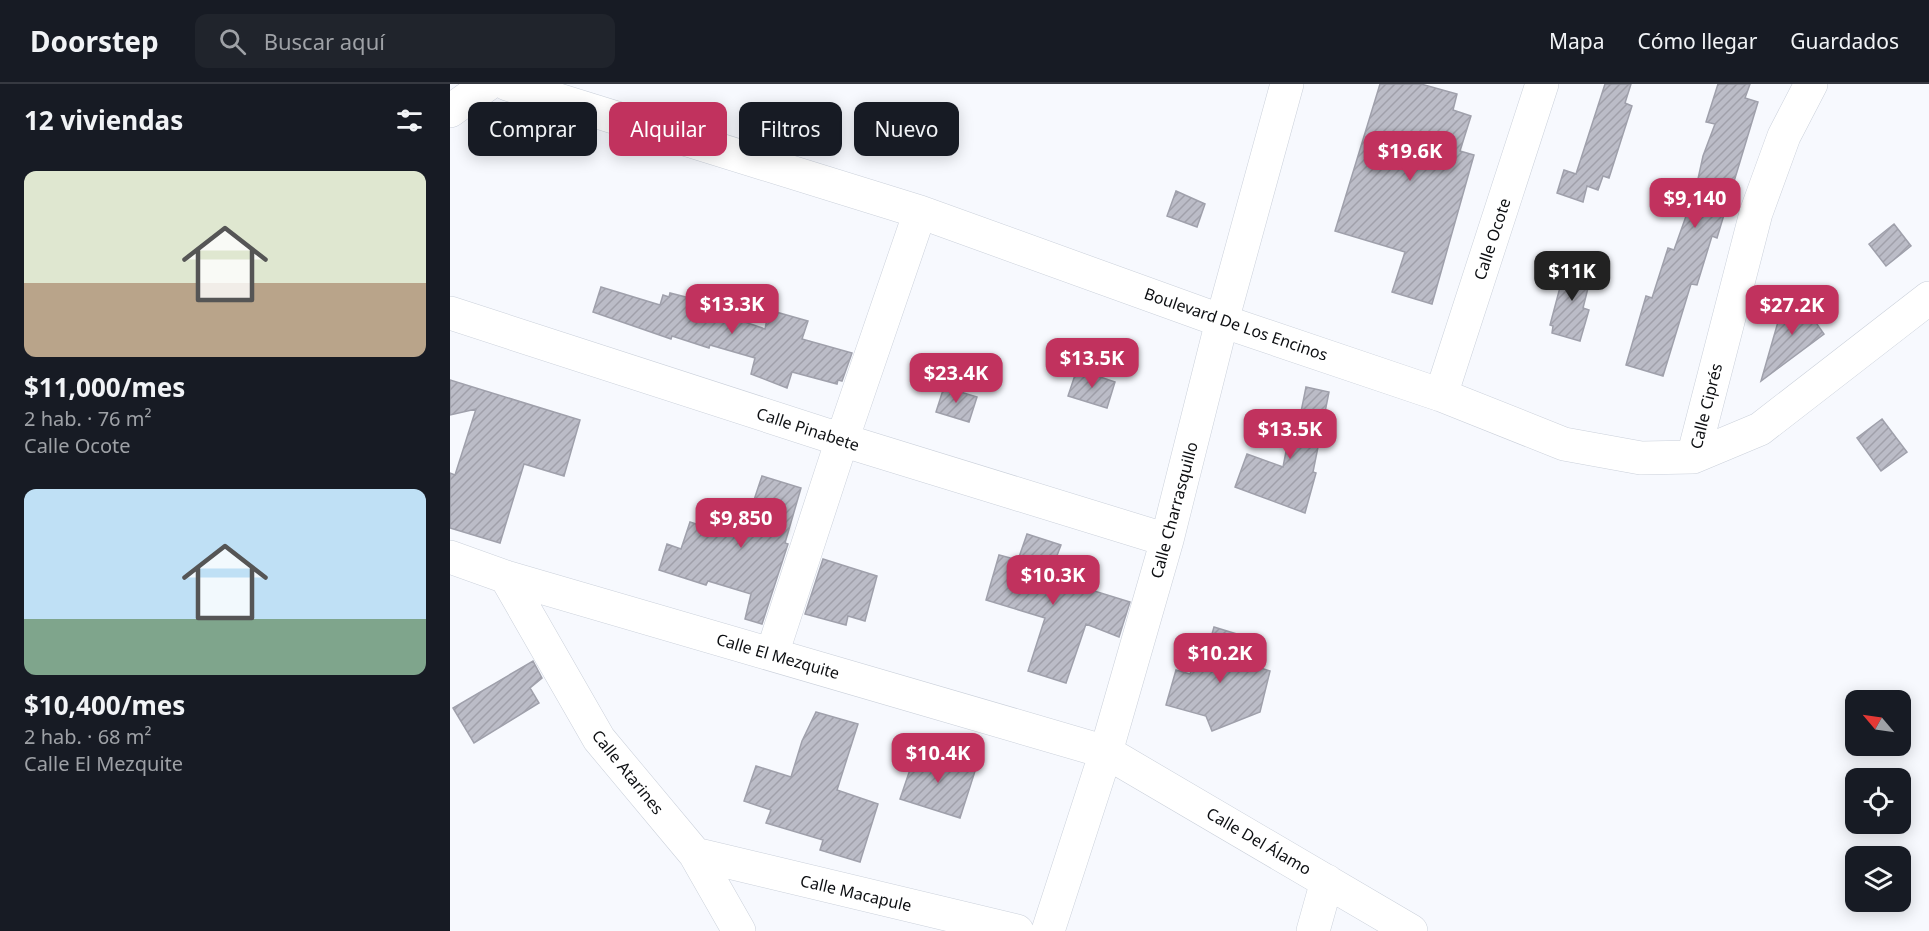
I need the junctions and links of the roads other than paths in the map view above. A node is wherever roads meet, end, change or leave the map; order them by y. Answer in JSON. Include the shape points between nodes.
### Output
{"nodes":[{"id":1,"x":488,"y":84,"type":"edge"},
{"id":2,"x":507,"y":84,"type":"edge"},
{"id":3,"x":1287,"y":84,"type":"edge"},
{"id":4,"x":1542,"y":84,"type":"edge"},
{"id":5,"x":1811,"y":84,"type":"edge"},
{"id":6,"x":450,"y":111,"type":"edge"},
{"id":7,"x":920,"y":212,"type":"junction"},
{"id":8,"x":1929,"y":298,"type":"edge"},
{"id":9,"x":450,"y":314,"type":"edge"},
{"id":10,"x":1222,"y":321,"type":"junction"},
{"id":11,"x":1441,"y":394,"type":"junction"},
{"id":12,"x":842,"y":440,"type":"junction"},
{"id":13,"x":1694,"y":457,"type":"junction"},
{"id":14,"x":1167,"y":540,"type":"junction"},
{"id":15,"x":450,"y":556,"type":"edge"},
{"id":16,"x":506,"y":576,"type":"junction"},
{"id":17,"x":772,"y":654,"type":"junction"},
{"id":18,"x":1106,"y":752,"type":"junction"},
{"id":19,"x":695,"y":854,"type":"junction"},
{"id":20,"x":1327,"y":881,"type":"junction"},
{"id":21,"x":739,"y":931,"type":"edge"},
{"id":22,"x":1017,"y":931,"type":"edge"},
{"id":23,"x":1048,"y":931,"type":"edge"},
{"id":24,"x":1313,"y":931,"type":"edge"},
{"id":25,"x":1411,"y":931,"type":"edge"}],
"edges":[{"from":1,"to":6,"type":"street"},
{"from":2,"to":7,"type":"street","name":"Boulevard De Los Encinos"},
{"from":3,"to":10,"type":"street","name":"Calle Charrasquillo"},
{"from":4,"to":11,"type":"street","name":"Calle Ocote"},
{"from":5,"to":13,"type":"street","name":"Calle Ciprés","via":[[1784,136],[1756,213]]},
{"from":7,"to":10,"type":"street","name":"Boulevard De Los Encinos"},
{"from":7,"to":12,"type":"street"},
{"from":8,"to":13,"type":"street","name":"Boulevard De Los Encinos","via":[[1760,429]]},
{"from":9,"to":12,"type":"street","name":"Calle Pinabete"},
{"from":10,"to":11,"type":"street","name":"Boulevard De Los Encinos"},
{"from":10,"to":14,"type":"street","name":"Calle Charrasquillo"},
{"from":11,"to":13,"type":"street","name":"Boulevard De Los Encinos","via":[[1564,444],[1641,458]]},
{"from":12,"to":14,"type":"street","name":"Calle Pinabete"},
{"from":12,"to":17,"type":"street"},
{"from":14,"to":18,"type":"street","name":"Calle Charrasquillo"},
{"from":15,"to":16,"type":"street","name":"Calle El Mezquite"},
{"from":16,"to":17,"type":"street","name":"Calle El Mezquite"},
{"from":16,"to":19,"type":"street","name":"Calle Atarines","via":[[599,739]]},
{"from":17,"to":18,"type":"street","name":"Calle El Mezquite"},
{"from":18,"to":20,"type":"street","name":"Calle Del Álamo"},
{"from":18,"to":23,"type":"street","name":"Calle Charrasquillo"},
{"from":19,"to":21,"type":"street","name":"Calle Atarines"},
{"from":19,"to":22,"type":"street","name":"Calle Macapule"},
{"from":20,"to":24,"type":"street"},
{"from":20,"to":25,"type":"street","name":"Calle Del Álamo"}]}
